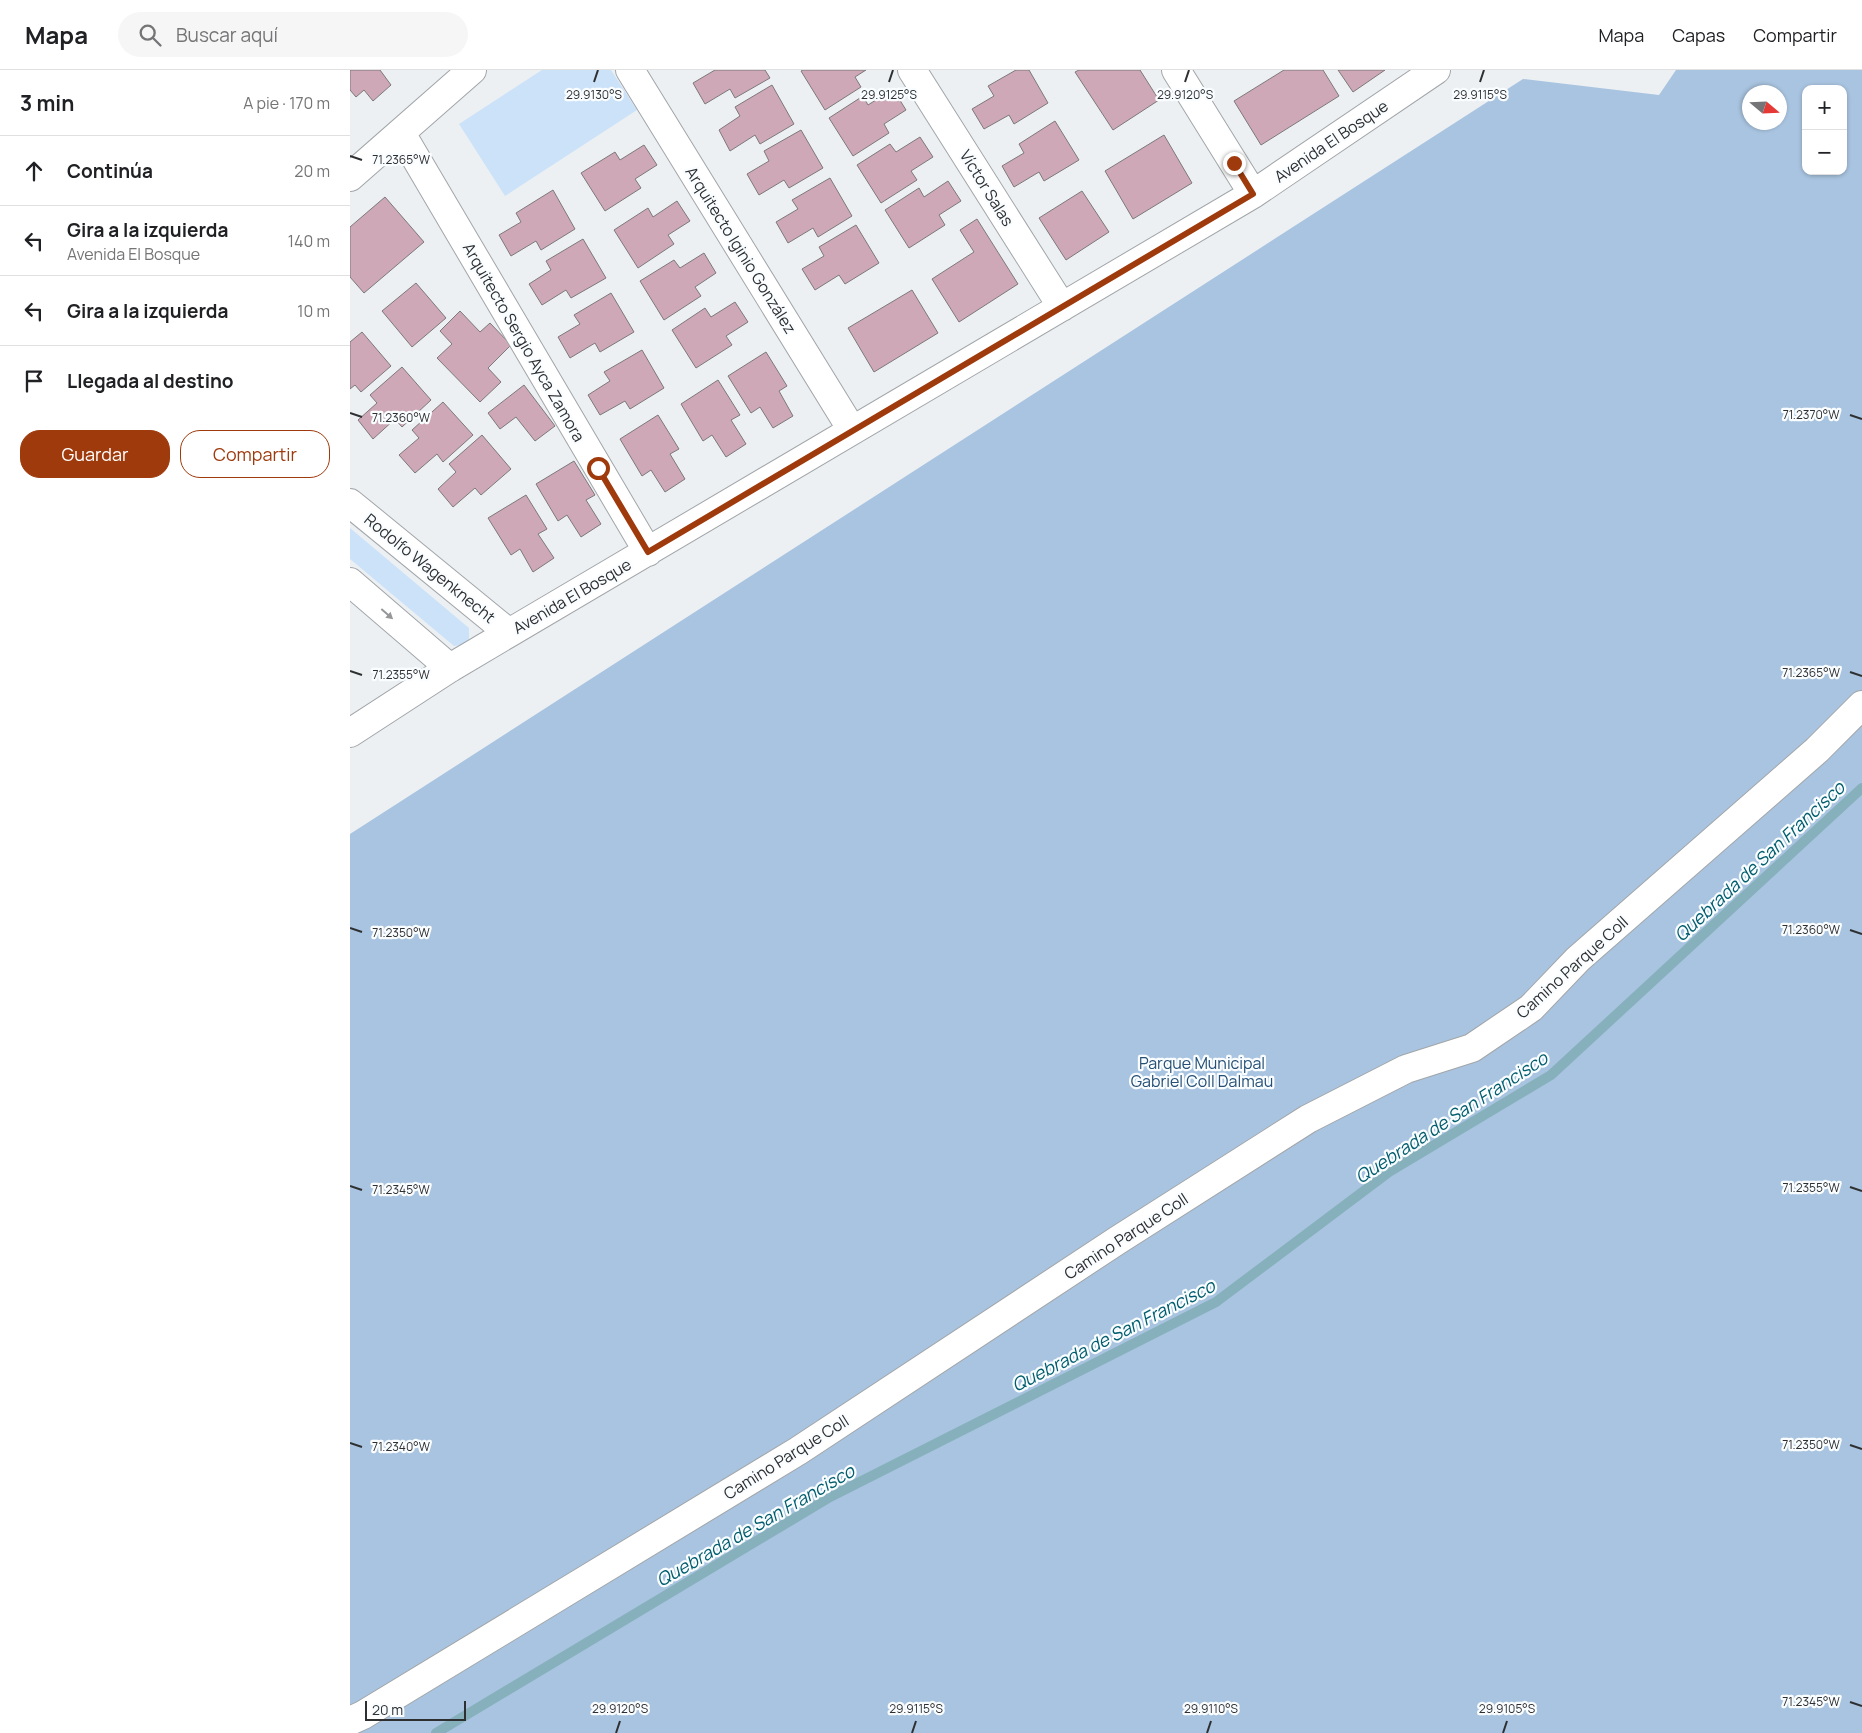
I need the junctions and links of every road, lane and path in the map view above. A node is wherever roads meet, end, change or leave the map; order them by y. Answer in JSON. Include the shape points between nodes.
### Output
{"nodes":[{"id":1,"x":472,"y":70,"type":"edge"},
{"id":2,"x":630,"y":70,"type":"edge"},
{"id":3,"x":912,"y":70,"type":"edge"},
{"id":4,"x":1176,"y":70,"type":"edge"},
{"id":5,"x":1436,"y":70,"type":"edge"},
{"id":6,"x":401,"y":133,"type":"junction"},
{"id":7,"x":350,"y":178,"type":"edge"},
{"id":8,"x":1253,"y":194,"type":"junction"},
{"id":9,"x":1062,"y":306,"type":"junction"},
{"id":10,"x":852,"y":430,"type":"junction"},
{"id":11,"x":350,"y":504,"type":"edge"},
{"id":12,"x":648,"y":552,"type":"junction"},
{"id":13,"x":350,"y":582,"type":"edge"},
{"id":14,"x":509,"y":633,"type":"junction"},
{"id":15,"x":450,"y":668,"type":"junction"},
{"id":16,"x":1862,"y":705,"type":"edge"},
{"id":17,"x":350,"y":733,"type":"edge"},
{"id":18,"x":350,"y":1721,"type":"edge"}],
"edges":[{"from":1,"to":6,"type":"street"},
{"from":2,"to":10,"type":"street","name":"Arquitecto Iginio González"},
{"from":3,"to":9,"type":"street","name":"Víctor Salas"},
{"from":4,"to":8,"type":"street"},
{"from":5,"to":8,"type":"street","name":"Avenida El Bosque"},
{"from":6,"to":7,"type":"street"},
{"from":6,"to":12,"type":"street","name":"Arquitecto Sergio Ayca Zamora"},
{"from":8,"to":9,"type":"street","name":"Avenida El Bosque"},
{"from":9,"to":10,"type":"street","name":"Avenida El Bosque"},
{"from":10,"to":12,"type":"street","name":"Avenida El Bosque"},
{"from":11,"to":14,"type":"street","name":"Rodolfo Wagenknecht"},
{"from":12,"to":14,"type":"street","name":"Avenida El Bosque"},
{"from":13,"to":15,"type":"street","one_way":true},
{"from":14,"to":15,"type":"street","name":"Avenida El Bosque"},
{"from":15,"to":17,"type":"street","name":"Avenida El Bosque"},
{"from":16,"to":18,"type":"street","name":"Camino Parque Coll","via":[[1810,756],[1578,960],[1531,1008],[1472,1048],[1406,1069],[1308,1118],[798,1451]]}]}
